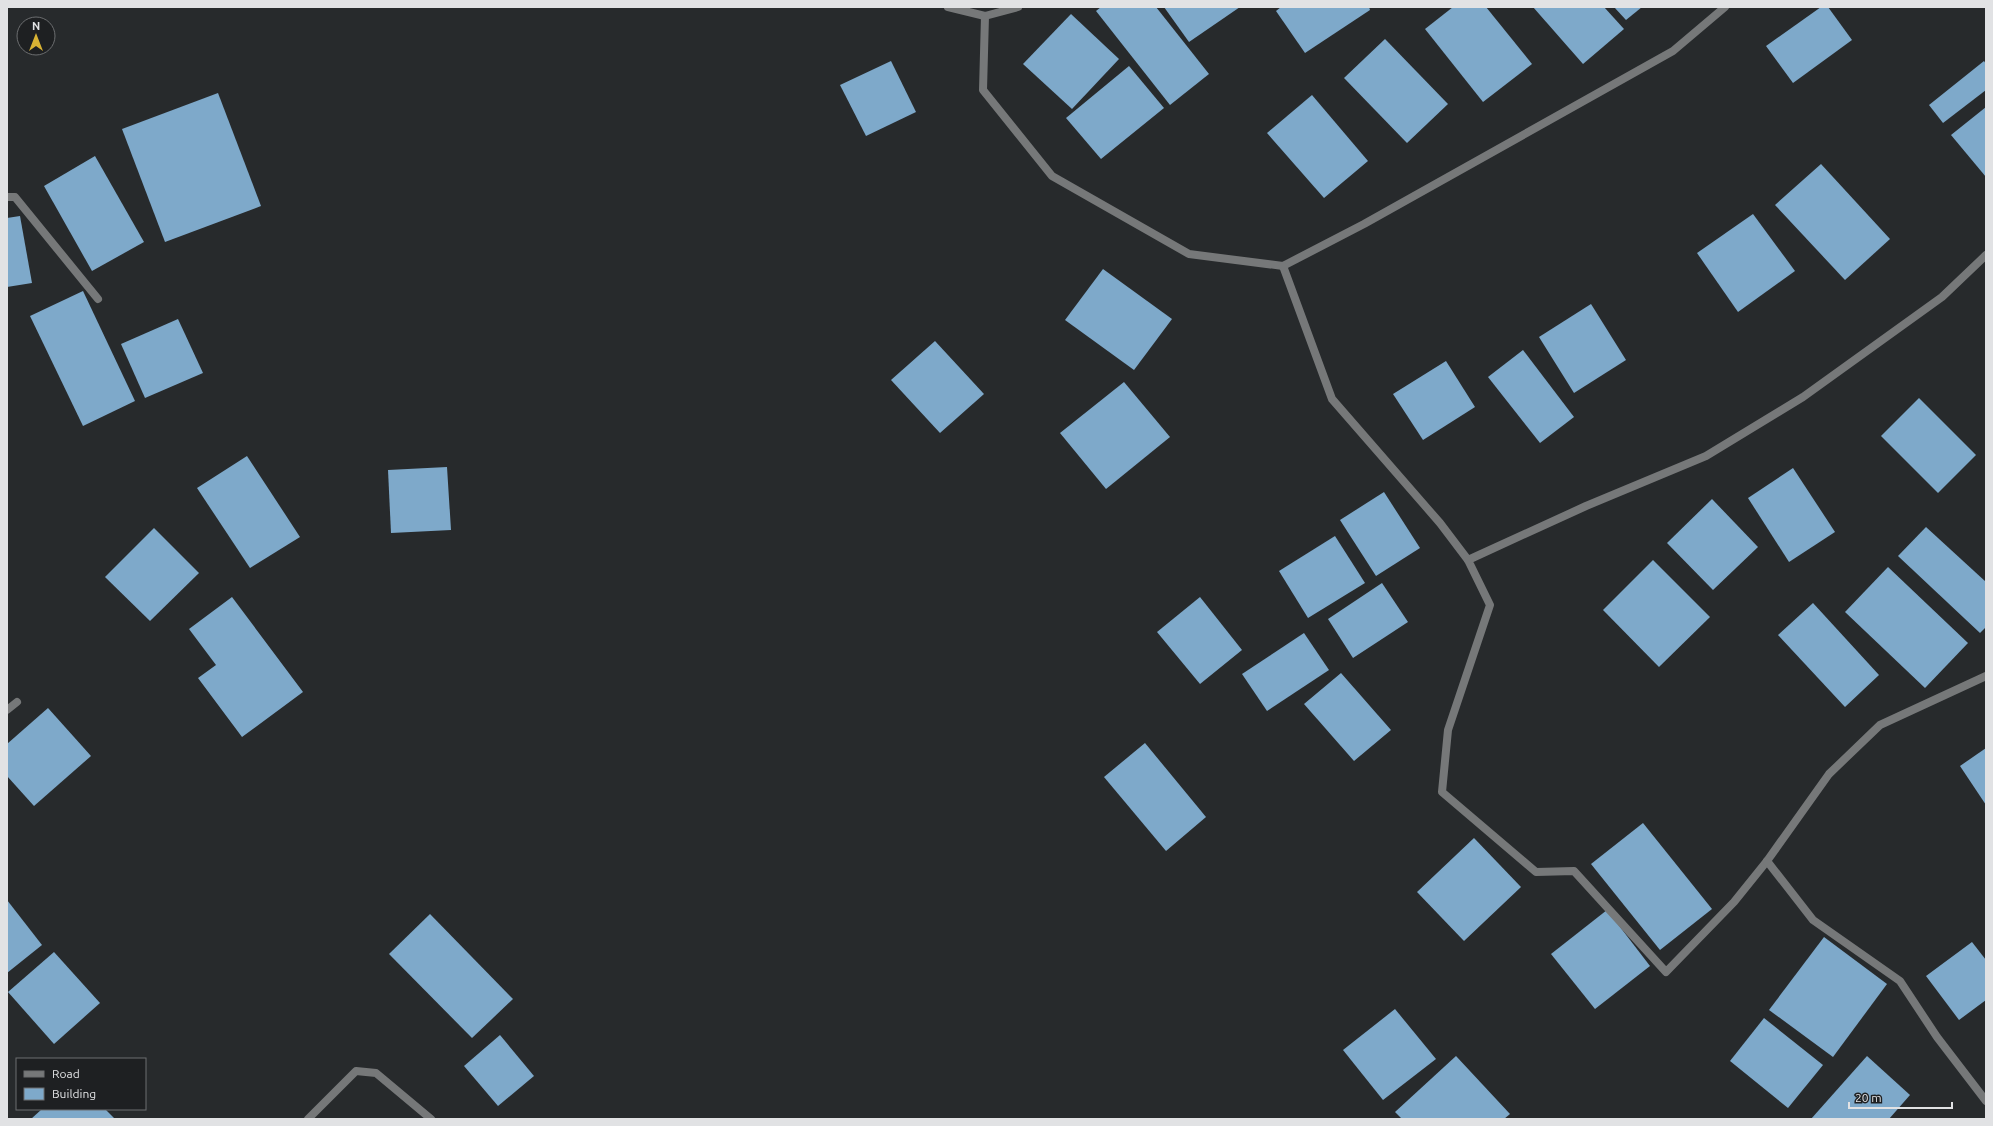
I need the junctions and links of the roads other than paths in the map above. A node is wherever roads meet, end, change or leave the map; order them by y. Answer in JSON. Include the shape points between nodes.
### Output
{"nodes":[{"id":1,"x":948,"y":7,"type":"edge"},
{"id":2,"x":1018,"y":7,"type":"edge"},
{"id":3,"x":1725,"y":7,"type":"edge"},
{"id":4,"x":985,"y":16,"type":"junction"},
{"id":5,"x":7,"y":196,"type":"edge"},
{"id":6,"x":1986,"y":255,"type":"edge"},
{"id":7,"x":1283,"y":266,"type":"junction"},
{"id":8,"x":98,"y":299,"type":"dead end"},
{"id":9,"x":1468,"y":560,"type":"junction"},
{"id":10,"x":1986,"y":676,"type":"edge"},
{"id":11,"x":17,"y":702,"type":"dead end"},
{"id":12,"x":7,"y":710,"type":"edge"},
{"id":13,"x":1767,"y":861,"type":"junction"},
{"id":14,"x":1986,"y":1101,"type":"edge"},
{"id":15,"x":308,"y":1119,"type":"edge"},
{"id":16,"x":431,"y":1119,"type":"edge"}],
"edges":[{"from":1,"to":4,"type":"street"},
{"from":2,"to":4,"type":"street"},
{"from":3,"to":7,"type":"street","via":[[1673,50],[1378,216]]},
{"from":4,"to":7,"type":"street","via":[[983,90],[1052,176],[1188,254]]},
{"from":5,"to":8,"type":"street","via":[[15,197]]},
{"from":6,"to":9,"type":"street","via":[[1942,298],[1803,397],[1706,456],[1586,506]]},
{"from":7,"to":9,"type":"street","via":[[1332,399],[1440,523]]},
{"from":9,"to":13,"type":"street","via":[[1490,605],[1448,730],[1442,792],[1536,872],[1574,871],[1666,972],[1734,902]]},
{"from":10,"to":13,"type":"street","via":[[1880,725],[1829,774]]},
{"from":11,"to":12,"type":"street"},
{"from":13,"to":14,"type":"street","via":[[1813,920],[1900,982],[1937,1037]]},
{"from":15,"to":16,"type":"street","via":[[356,1071],[376,1073]]}]}
